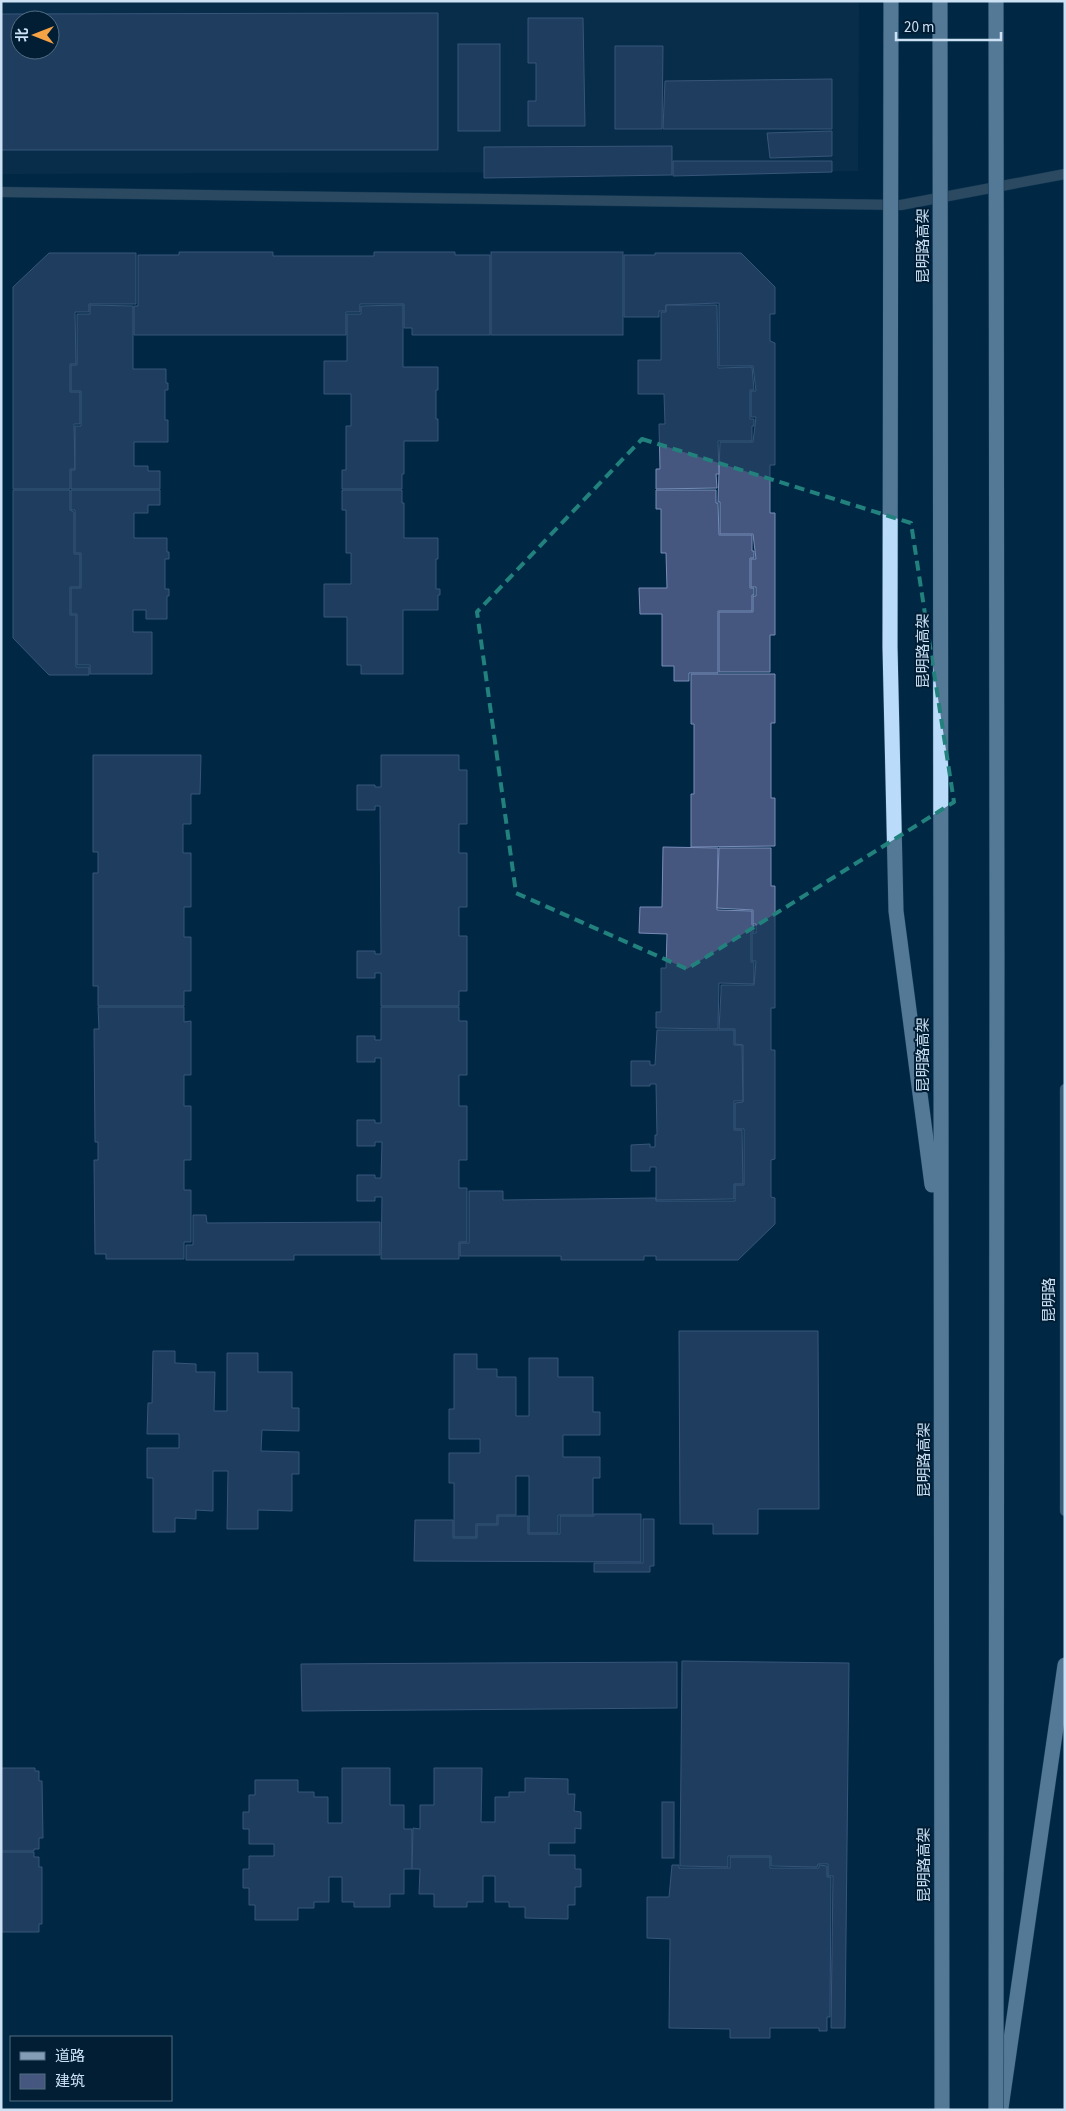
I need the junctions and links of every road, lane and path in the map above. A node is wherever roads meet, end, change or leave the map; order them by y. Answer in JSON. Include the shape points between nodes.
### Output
{"nodes":[{"id":1,"x":891,"y":1,"type":"edge"},
{"id":2,"x":940,"y":1,"type":"edge"},
{"id":3,"x":996,"y":1,"type":"edge"},
{"id":4,"x":1065,"y":174,"type":"edge"},
{"id":5,"x":1,"y":192,"type":"edge"},
{"id":6,"x":1065,"y":1089,"type":"edge"},
{"id":7,"x":940,"y":1244,"type":"junction"},
{"id":8,"x":1065,"y":1511,"type":"edge"},
{"id":9,"x":1065,"y":1665,"type":"edge"},
{"id":10,"x":942,"y":2110,"type":"edge"},
{"id":11,"x":996,"y":2110,"type":"edge"},
{"id":12,"x":1000,"y":2110,"type":"edge"}],
"edges":[{"from":1,"to":7,"type":"highway","bridge":true,"via":[[890,647],[896,911]]},
{"from":2,"to":7,"type":"highway","name":"昆明路高架","bridge":true},
{"from":3,"to":11,"type":"highway","bridge":true},
{"from":4,"to":5,"type":"street","via":[[901,205]]},
{"from":6,"to":8,"type":"main road","name":"昆明路"},
{"from":7,"to":10,"type":"highway","name":"昆明路高架","bridge":true},
{"from":9,"to":12,"type":"highway"}]}
